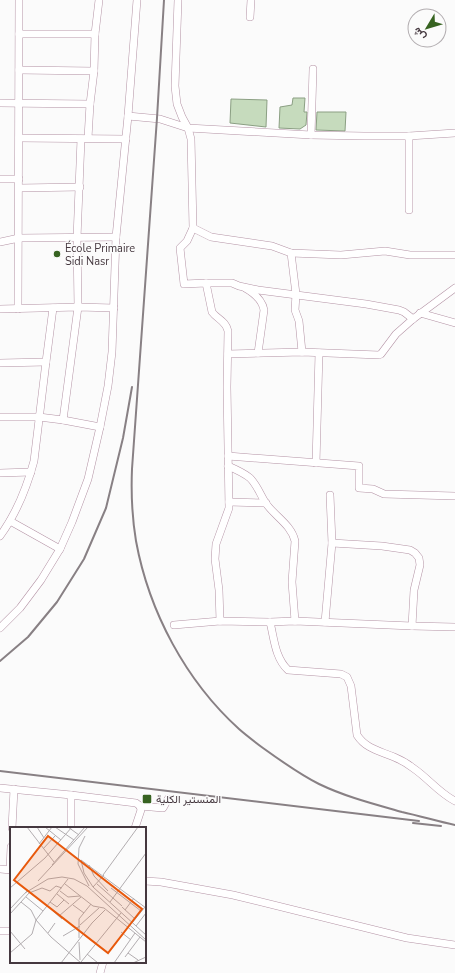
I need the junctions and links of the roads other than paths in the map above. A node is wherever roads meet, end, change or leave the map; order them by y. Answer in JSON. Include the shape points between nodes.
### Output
{"nodes":[{"id":1,"x":19,"y":0,"type":"edge"},
{"id":2,"x":99,"y":0,"type":"edge"},
{"id":3,"x":137,"y":0,"type":"edge"},
{"id":4,"x":178,"y":0,"type":"edge"},
{"id":5,"x":251,"y":0,"type":"edge"},
{"id":6,"x":250,"y":17,"type":"dead end"},
{"id":7,"x":19,"y":34,"type":"junction"},
{"id":8,"x":95,"y":34,"type":"junction"},
{"id":9,"x":313,"y":69,"type":"dead end"},
{"id":10,"x":19,"y":70,"type":"junction"},
{"id":11,"x":94,"y":71,"type":"junction"},
{"id":12,"x":0,"y":103,"type":"edge"},
{"id":13,"x":18,"y":103,"type":"junction"},
{"id":14,"x":90,"y":104,"type":"junction"},
{"id":15,"x":128,"y":116,"type":"junction"},
{"id":16,"x":188,"y":128,"type":"junction"},
{"id":17,"x":455,"y":133,"type":"edge"},
{"id":18,"x":311,"y":135,"type":"junction"},
{"id":19,"x":408,"y":136,"type":"junction"},
{"id":20,"x":19,"y":138,"type":"junction"},
{"id":21,"x":84,"y":139,"type":"junction"},
{"id":22,"x":126,"y":139,"type":"junction"},
{"id":23,"x":0,"y":179,"type":"edge"},
{"id":24,"x":19,"y":180,"type":"junction"},
{"id":25,"x":80,"y":187,"type":"junction"},
{"id":26,"x":19,"y":188,"type":"junction"},
{"id":27,"x":409,"y":210,"type":"dead end"},
{"id":28,"x":193,"y":228,"type":"junction"},
{"id":29,"x":116,"y":237,"type":"junction"},
{"id":30,"x":19,"y":238,"type":"junction"},
{"id":31,"x":77,"y":238,"type":"junction"},
{"id":32,"x":0,"y":242,"type":"edge"},
{"id":33,"x":291,"y":253,"type":"junction"},
{"id":34,"x":455,"y":255,"type":"edge"},
{"id":35,"x":206,"y":283,"type":"junction"},
{"id":36,"x":239,"y":286,"type":"junction"},
{"id":37,"x":455,"y":288,"type":"edge"},
{"id":38,"x":296,"y":294,"type":"junction"},
{"id":39,"x":78,"y":307,"type":"junction"},
{"id":40,"x":53,"y":308,"type":"junction"},
{"id":41,"x":114,"y":308,"type":"junction"},
{"id":42,"x":0,"y":309,"type":"edge"},
{"id":43,"x":18,"y":309,"type":"junction"},
{"id":44,"x":420,"y":313,"type":"junction"},
{"id":45,"x":414,"y":319,"type":"junction"},
{"id":46,"x":455,"y":323,"type":"edge"},
{"id":47,"x":302,"y":352,"type":"junction"},
{"id":48,"x":258,"y":353,"type":"junction"},
{"id":49,"x":318,"y":353,"type":"junction"},
{"id":50,"x":228,"y":354,"type":"junction"},
{"id":51,"x":46,"y":362,"type":"junction"},
{"id":52,"x":0,"y":363,"type":"edge"},
{"id":53,"x":0,"y":417,"type":"edge"},
{"id":54,"x":39,"y":417,"type":"junction"},
{"id":55,"x":63,"y":420,"type":"junction"},
{"id":56,"x":100,"y":427,"type":"junction"},
{"id":57,"x":228,"y":456,"type":"junction"},
{"id":58,"x":316,"y":463,"type":"junction"},
{"id":59,"x":228,"y":466,"type":"junction"},
{"id":60,"x":0,"y":472,"type":"edge"},
{"id":61,"x":30,"y":472,"type":"junction"},
{"id":62,"x":330,"y":495,"type":"dead end"},
{"id":63,"x":455,"y":496,"type":"edge"},
{"id":64,"x":229,"y":502,"type":"junction"},
{"id":65,"x":266,"y":503,"type":"junction"},
{"id":66,"x":10,"y":521,"type":"junction"},
{"id":67,"x":3,"y":528,"type":"edge"},
{"id":68,"x":0,"y":536,"type":"edge"},
{"id":69,"x":332,"y":543,"type":"junction"},
{"id":70,"x":60,"y":549,"type":"junction"},
{"id":71,"x":220,"y":620,"type":"junction"},
{"id":72,"x":295,"y":621,"type":"junction"},
{"id":73,"x":270,"y":622,"type":"junction"},
{"id":74,"x":325,"y":622,"type":"junction"},
{"id":75,"x":174,"y":625,"type":"dead end"},
{"id":76,"x":412,"y":626,"type":"junction"},
{"id":77,"x":455,"y":627,"type":"edge"},
{"id":78,"x":0,"y":628,"type":"edge"},
{"id":79,"x":0,"y":788,"type":"edge"},
{"id":80,"x":14,"y":789,"type":"junction"},
{"id":81,"x":71,"y":795,"type":"junction"},
{"id":82,"x":168,"y":799,"type":"dead end"},
{"id":83,"x":455,"y":801,"type":"edge"},
{"id":84,"x":140,"y":806,"type":"junction"},
{"id":85,"x":12,"y":827,"type":"edge"},
{"id":86,"x":71,"y":827,"type":"edge"},
{"id":87,"x":135,"y":827,"type":"edge"},
{"id":88,"x":0,"y":869,"type":"edge"},
{"id":89,"x":10,"y":870,"type":"edge"},
{"id":90,"x":146,"y":881,"type":"edge"},
{"id":91,"x":455,"y":945,"type":"edge"},
{"id":92,"x":103,"y":963,"type":"edge"},
{"id":93,"x":100,"y":973,"type":"edge"}],
"edges":[{"from":1,"to":7,"type":"street"},
{"from":2,"to":8,"type":"street"},
{"from":3,"to":15,"type":"street"},
{"from":4,"to":16,"type":"street","via":[[174,86],[177,104]]},
{"from":5,"to":6,"type":"street"},
{"from":7,"to":8,"type":"street"},
{"from":7,"to":10,"type":"street"},
{"from":8,"to":11,"type":"street"},
{"from":9,"to":18,"type":"street"},
{"from":10,"to":11,"type":"street"},
{"from":10,"to":13,"type":"street"},
{"from":11,"to":14,"type":"street"},
{"from":12,"to":13,"type":"street"},
{"from":13,"to":14,"type":"street"},
{"from":13,"to":20,"type":"street"},
{"from":14,"to":21,"type":"street"},
{"from":15,"to":16,"type":"street","via":[[160,119]]},
{"from":15,"to":22,"type":"street"},
{"from":16,"to":18,"type":"street"},
{"from":16,"to":28,"type":"street","via":[[192,139]]},
{"from":17,"to":19,"type":"street"},
{"from":18,"to":19,"type":"street"},
{"from":19,"to":27,"type":"street"},
{"from":20,"to":21,"type":"street"},
{"from":20,"to":24,"type":"street"},
{"from":21,"to":22,"type":"street"},
{"from":21,"to":25,"type":"street"},
{"from":22,"to":29,"type":"street"},
{"from":23,"to":24,"type":"street"},
{"from":24,"to":26,"type":"street"},
{"from":25,"to":26,"type":"street"},
{"from":25,"to":31,"type":"street"},
{"from":26,"to":30,"type":"street"},
{"from":28,"to":33,"type":"street","via":[[211,237],[272,246]]},
{"from":28,"to":35,"type":"street","via":[[187,241],[180,248],[184,284]]},
{"from":29,"to":31,"type":"street"},
{"from":29,"to":41,"type":"street"},
{"from":30,"to":31,"type":"street"},
{"from":30,"to":32,"type":"street"},
{"from":30,"to":43,"type":"street"},
{"from":31,"to":39,"type":"street"},
{"from":33,"to":34,"type":"street","via":[[341,255],[385,251],[410,255]]},
{"from":33,"to":38,"type":"street"},
{"from":35,"to":36,"type":"street","via":[[232,283]]},
{"from":35,"to":50,"type":"street","via":[[212,312],[227,327]]},
{"from":36,"to":38,"type":"street"},
{"from":36,"to":48,"type":"street","via":[[257,297],[263,306]]},
{"from":37,"to":44,"type":"street"},
{"from":38,"to":45,"type":"street","via":[[400,310]]},
{"from":38,"to":47,"type":"street","via":[[295,310],[299,321]]},
{"from":39,"to":40,"type":"street"},
{"from":39,"to":41,"type":"street"},
{"from":39,"to":55,"type":"street"},
{"from":40,"to":43,"type":"street"},
{"from":40,"to":51,"type":"street"},
{"from":41,"to":56,"type":"street","via":[[108,386]]},
{"from":42,"to":43,"type":"street"},
{"from":44,"to":45,"type":"street"},
{"from":44,"to":46,"type":"street"},
{"from":45,"to":49,"type":"street","via":[[396,334],[379,355]]},
{"from":47,"to":48,"type":"street"},
{"from":47,"to":49,"type":"street"},
{"from":48,"to":50,"type":"street"},
{"from":49,"to":58,"type":"street"},
{"from":50,"to":57,"type":"street"},
{"from":51,"to":52,"type":"street"},
{"from":51,"to":54,"type":"street"},
{"from":53,"to":54,"type":"street"},
{"from":54,"to":55,"type":"street"},
{"from":54,"to":61,"type":"street","via":[[34,461]]},
{"from":55,"to":56,"type":"street"},
{"from":56,"to":70,"type":"street","via":[[88,479]]},
{"from":57,"to":58,"type":"street"},
{"from":57,"to":59,"type":"street"},
{"from":58,"to":63,"type":"street","via":[[359,466],[359,488],[373,489],[384,494]]},
{"from":59,"to":64,"type":"street"},
{"from":59,"to":65,"type":"street","via":[[250,478]]},
{"from":60,"to":61,"type":"street"},
{"from":61,"to":66,"type":"street"},
{"from":62,"to":69,"type":"street"},
{"from":64,"to":65,"type":"street"},
{"from":64,"to":71,"type":"street","via":[[216,544]]},
{"from":65,"to":72,"type":"street","via":[[294,536],[292,592]]},
{"from":66,"to":67,"type":"street"},
{"from":66,"to":70,"type":"street"},
{"from":67,"to":68,"type":"street"},
{"from":69,"to":74,"type":"street"},
{"from":69,"to":76,"type":"street","via":[[410,550],[419,558]]},
{"from":70,"to":78,"type":"street","via":[[20,608]]},
{"from":71,"to":73,"type":"street"},
{"from":71,"to":75,"type":"street"},
{"from":72,"to":73,"type":"street"},
{"from":72,"to":74,"type":"street"},
{"from":73,"to":83,"type":"street","via":[[278,656],[288,670],[341,674],[347,677],[351,686],[357,735],[361,741],[414,768]]},
{"from":74,"to":76,"type":"street"},
{"from":76,"to":77,"type":"street"},
{"from":79,"to":80,"type":"street"},
{"from":80,"to":81,"type":"street"},
{"from":80,"to":85,"type":"street"},
{"from":81,"to":84,"type":"street","via":[[136,803]]},
{"from":81,"to":86,"type":"street"},
{"from":82,"to":84,"type":"street","via":[[163,808]]},
{"from":84,"to":87,"type":"street"},
{"from":88,"to":89,"type":"street"},
{"from":90,"to":91,"type":"street","via":[[233,895],[407,938]]},
{"from":92,"to":93,"type":"street"}]}
